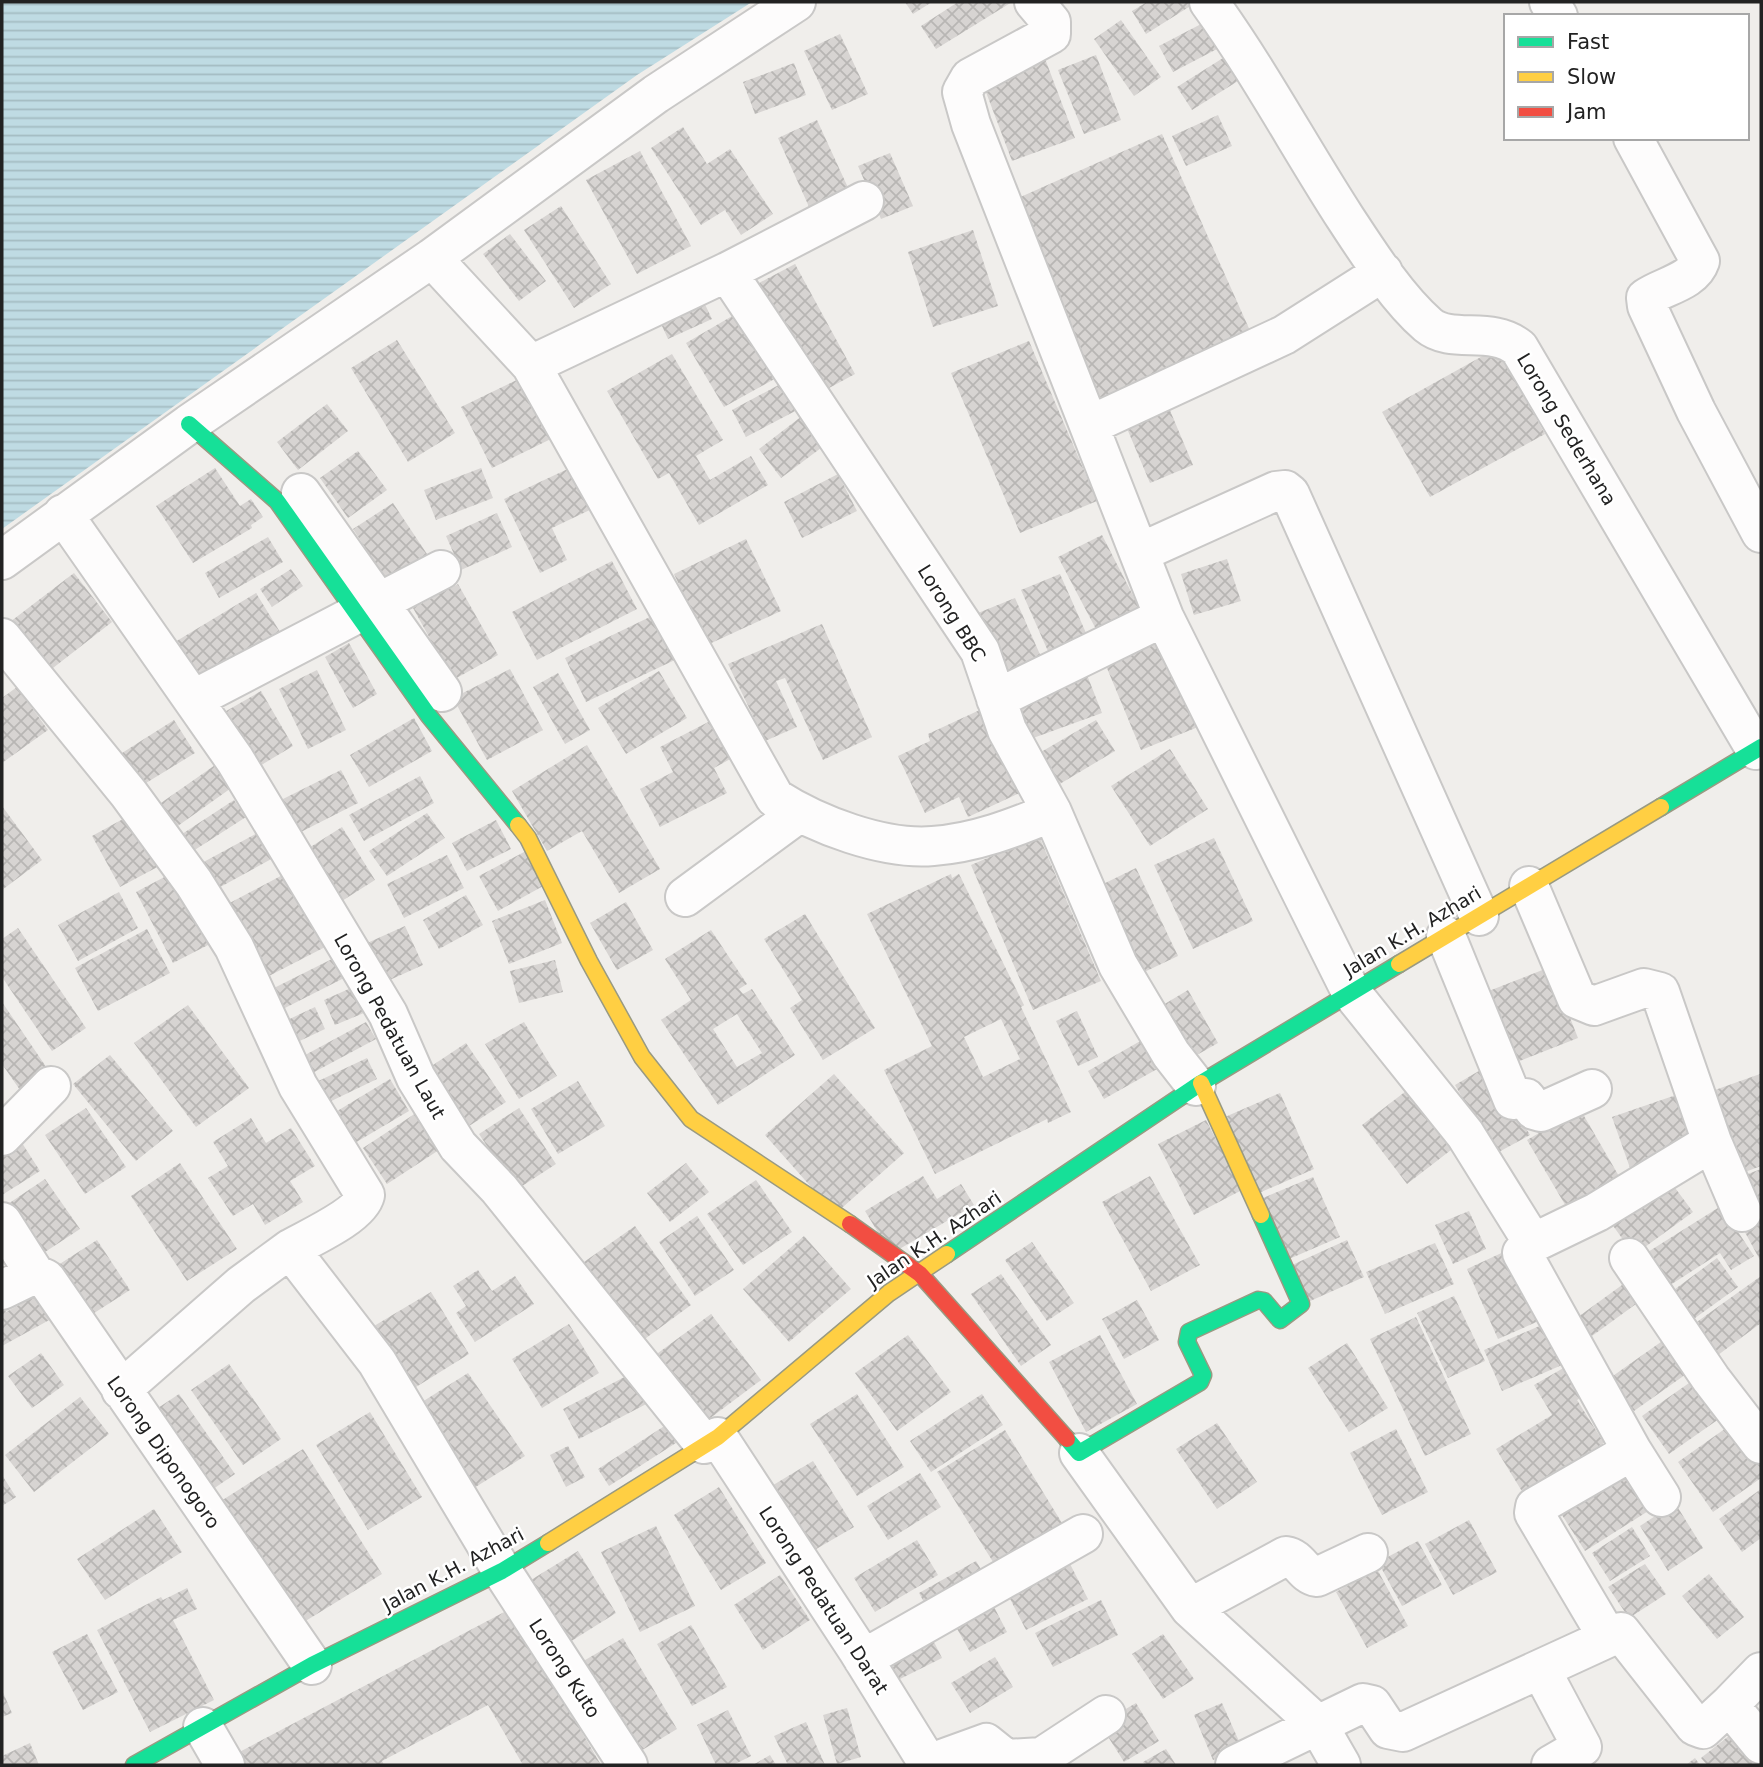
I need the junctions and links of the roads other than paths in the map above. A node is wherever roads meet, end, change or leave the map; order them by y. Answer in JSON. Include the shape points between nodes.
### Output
{"nodes":[{"id":1,"x":796,"y":2,"type":"edge"},
{"id":2,"x":1034,"y":2,"type":"edge"},
{"id":3,"x":1209,"y":2,"type":"edge"},
{"id":4,"x":1634,"y":140,"type":"edge"},
{"id":5,"x":864,"y":201,"type":"dead end"},
{"id":6,"x":432,"y":258,"type":"junction"},
{"id":7,"x":727,"y":272,"type":"junction"},
{"id":8,"x":1383,"y":272,"type":"junction"},
{"id":9,"x":531,"y":365,"type":"junction"},
{"id":10,"x":189,"y":424,"type":"junction"},
{"id":11,"x":1090,"y":425,"type":"junction"},
{"id":12,"x":301,"y":493,"type":"dead end"},
{"id":13,"x":63,"y":514,"type":"junction"},
{"id":14,"x":1761,"y":533,"type":"edge"},
{"id":15,"x":1139,"y":553,"type":"junction"},
{"id":16,"x":2,"y":560,"type":"edge"},
{"id":17,"x":441,"y":570,"type":"dead end"},
{"id":18,"x":369,"y":610,"type":"junction"},
{"id":19,"x":1164,"y":617,"type":"junction"},
{"id":20,"x":2,"y":638,"type":"edge"},
{"id":21,"x":442,"y":692,"type":"dead end"},
{"id":22,"x":194,"y":699,"type":"junction"},
{"id":23,"x":996,"y":699,"type":"junction"},
{"id":24,"x":1756,"y":758,"type":"edge"},
{"id":25,"x":1052,"y":812,"type":"junction"},
{"id":26,"x":799,"y":814,"type":"junction"},
{"id":27,"x":1529,"y":887,"type":"junction"},
{"id":28,"x":685,"y":897,"type":"dead end"},
{"id":29,"x":1479,"y":916,"type":"junction"},
{"id":30,"x":1446,"y":936,"type":"junction"},
{"id":31,"x":1353,"y":991,"type":"junction"},
{"id":32,"x":1198,"y":1085,"type":"junction"},
{"id":33,"x":51,"y":1086,"type":"dead end"},
{"id":34,"x":1592,"y":1089,"type":"dead end"},
{"id":35,"x":2,"y":1136,"type":"edge"},
{"id":36,"x":1712,"y":1142,"type":"junction"},
{"id":37,"x":1742,"y":1212,"type":"dead end"},
{"id":38,"x":2,"y":1222,"type":"edge"},
{"id":39,"x":1533,"y":1243,"type":"junction"},
{"id":40,"x":290,"y":1249,"type":"junction"},
{"id":41,"x":1629,"y":1258,"type":"dead end"},
{"id":42,"x":920,"y":1274,"type":"junction"},
{"id":43,"x":18,"y":1282,"type":"edge"},
{"id":44,"x":121,"y":1390,"type":"junction"},
{"id":45,"x":711,"y":1440,"type":"junction"},
{"id":46,"x":1761,"y":1444,"type":"edge"},
{"id":47,"x":1632,"y":1451,"type":"junction"},
{"id":48,"x":1079,"y":1452,"type":"junction"},
{"id":49,"x":1661,"y":1497,"type":"dead end"},
{"id":50,"x":1083,"y":1534,"type":"dead end"},
{"id":51,"x":1368,"y":1553,"type":"dead end"},
{"id":52,"x":502,"y":1571,"type":"junction"},
{"id":53,"x":1190,"y":1608,"type":"junction"},
{"id":54,"x":1608,"y":1638,"type":"junction"},
{"id":55,"x":863,"y":1659,"type":"junction"},
{"id":56,"x":312,"y":1665,"type":"junction"},
{"id":57,"x":1541,"y":1670,"type":"junction"},
{"id":58,"x":1761,"y":1672,"type":"edge"},
{"id":59,"x":1729,"y":1704,"type":"junction"},
{"id":60,"x":1106,"y":1715,"type":"dead end"},
{"id":61,"x":1318,"y":1725,"type":"junction"},
{"id":62,"x":203,"y":1727,"type":"junction"},
{"id":63,"x":1761,"y":1745,"type":"edge"},
{"id":64,"x":140,"y":1762,"type":"edge"},
{"id":65,"x":225,"y":1765,"type":"edge"},
{"id":66,"x":628,"y":1765,"type":"edge"},
{"id":67,"x":929,"y":1765,"type":"edge"},
{"id":68,"x":1235,"y":1765,"type":"edge"},
{"id":69,"x":1341,"y":1765,"type":"edge"},
{"id":70,"x":1551,"y":1765,"type":"edge"}],
"edges":[{"from":1,"to":6,"type":"street","via":[[656,94]]},
{"from":2,"to":11,"type":"street","via":[[1051,22],[1051,34],[970,78],[962,92]]},
{"from":3,"to":8,"type":"street","name":"Lorong Sederhana"},
{"from":4,"to":14,"type":"street","via":[[1700,261],[1691,275],[1646,298],[1647,306]]},
{"from":5,"to":7,"type":"street"},
{"from":6,"to":9,"type":"street"},
{"from":6,"to":10,"type":"street"},
{"from":7,"to":9,"type":"street"},
{"from":7,"to":23,"type":"street","name":"Lorong BBC","via":[[981,651]]},
{"from":8,"to":11,"type":"street","via":[[1284,335]]},
{"from":8,"to":24,"type":"street","name":"Lorong Sederhana","via":[[1428,325],[1440,332],[1493,335],[1519,348]]},
{"from":9,"to":26,"type":"street","via":[[775,798]]},
{"from":10,"to":13,"type":"street"},
{"from":10,"to":18,"type":"street","via":[[277,501]]},
{"from":11,"to":15,"type":"street"},
{"from":12,"to":18,"type":"street"},
{"from":13,"to":16,"type":"street"},
{"from":13,"to":22,"type":"street","name":"Lorong Pedatuan Laut"},
{"from":15,"to":19,"type":"street"},
{"from":15,"to":29,"type":"street","via":[[1276,491],[1290,494]]},
{"from":17,"to":18,"type":"street"},
{"from":18,"to":21,"type":"street"},
{"from":18,"to":22,"type":"street"},
{"from":18,"to":42,"type":"street","via":[[429,716],[528,838],[642,1056],[691,1119]]},
{"from":19,"to":23,"type":"street"},
{"from":19,"to":31,"type":"street"},
{"from":20,"to":40,"type":"street","via":[[129,794],[194,883],[234,947],[298,1086],[365,1195],[353,1212]]},
{"from":22,"to":45,"type":"street","name":"Lorong Pedatuan Laut","via":[[388,1014],[416,1078],[458,1146]]},
{"from":23,"to":25,"type":"street","name":"Lorong BBC","via":[[1007,730]]},
{"from":24,"to":27,"type":"street","name":"Jalan K.H. Azhari"},
{"from":25,"to":26,"type":"street","via":[[1009,831],[931,846],[866,838]]},
{"from":25,"to":32,"type":"street","name":"Lorong BBC","via":[[1118,965],[1171,1054]]},
{"from":26,"to":28,"type":"street"},
{"from":27,"to":29,"type":"street","name":"Jalan K.H. Azhari"},
{"from":27,"to":36,"type":"street","via":[[1577,999],[1594,1006],[1644,988],[1660,992]]},
{"from":29,"to":30,"type":"street","name":"Jalan K.H. Azhari"},
{"from":30,"to":31,"type":"street","name":"Jalan K.H. Azhari"},
{"from":30,"to":34,"type":"street","via":[[1513,1100],[1526,1098],[1541,1112]]},
{"from":31,"to":32,"type":"street","name":"Jalan K.H. Azhari"},
{"from":31,"to":39,"type":"street","via":[[1465,1134]]},
{"from":32,"to":42,"type":"street","name":"Jalan K.H. Azhari"},
{"from":32,"to":48,"type":"street","via":[[1301,1304],[1280,1320],[1258,1300],[1189,1332],[1186,1342],[1203,1374],[1200,1382]]},
{"from":33,"to":35,"type":"street"},
{"from":36,"to":37,"type":"street"},
{"from":36,"to":39,"type":"street","via":[[1597,1212]]},
{"from":38,"to":43,"type":"street","name":"Lorong Diponogoro"},
{"from":39,"to":47,"type":"street","via":[[1522,1253]]},
{"from":40,"to":44,"type":"street","via":[[241,1285]]},
{"from":40,"to":52,"type":"street","name":"Lorong Kuto","via":[[377,1362]]},
{"from":41,"to":46,"type":"street"},
{"from":42,"to":45,"type":"street","name":"Jalan K.H. Azhari","via":[[889,1293]]},
{"from":42,"to":48,"type":"street"},
{"from":43,"to":44,"type":"street","name":"Lorong Diponogoro","via":[[46,1279]]},
{"from":44,"to":56,"type":"street","name":"Lorong Diponogoro"},
{"from":45,"to":52,"type":"street","name":"Jalan K.H. Azhari"},
{"from":45,"to":55,"type":"street","name":"Lorong Pedatuan Darat"},
{"from":47,"to":49,"type":"street"},
{"from":47,"to":54,"type":"street","via":[[1535,1507],[1534,1513]]},
{"from":48,"to":53,"type":"street"},
{"from":50,"to":55,"type":"street"},
{"from":51,"to":53,"type":"street","via":[[1317,1577],[1307,1573],[1294,1557],[1286,1556]]},
{"from":52,"to":56,"type":"street","name":"Jalan K.H. Azhari"},
{"from":52,"to":66,"type":"street","name":"Lorong Kuto"},
{"from":53,"to":61,"type":"street"},
{"from":54,"to":57,"type":"street"},
{"from":54,"to":59,"type":"street","via":[[1621,1632],[1695,1726],[1703,1729]]},
{"from":55,"to":67,"type":"street","name":"Lorong Pedatuan Darat"},
{"from":56,"to":62,"type":"street","name":"Jalan K.H. Azhari"},
{"from":57,"to":61,"type":"street","via":[[1404,1732],[1388,1729],[1372,1704],[1363,1703]]},
{"from":57,"to":70,"type":"street","via":[[1582,1747]]},
{"from":58,"to":59,"type":"street"},
{"from":59,"to":63,"type":"street"},
{"from":60,"to":67,"type":"street","via":[[1042,1756],[1006,1759],[986,1743]]},
{"from":61,"to":68,"type":"street"},
{"from":61,"to":69,"type":"street"},
{"from":62,"to":64,"type":"street","name":"Jalan K.H. Azhari"},
{"from":62,"to":65,"type":"street"}]}
